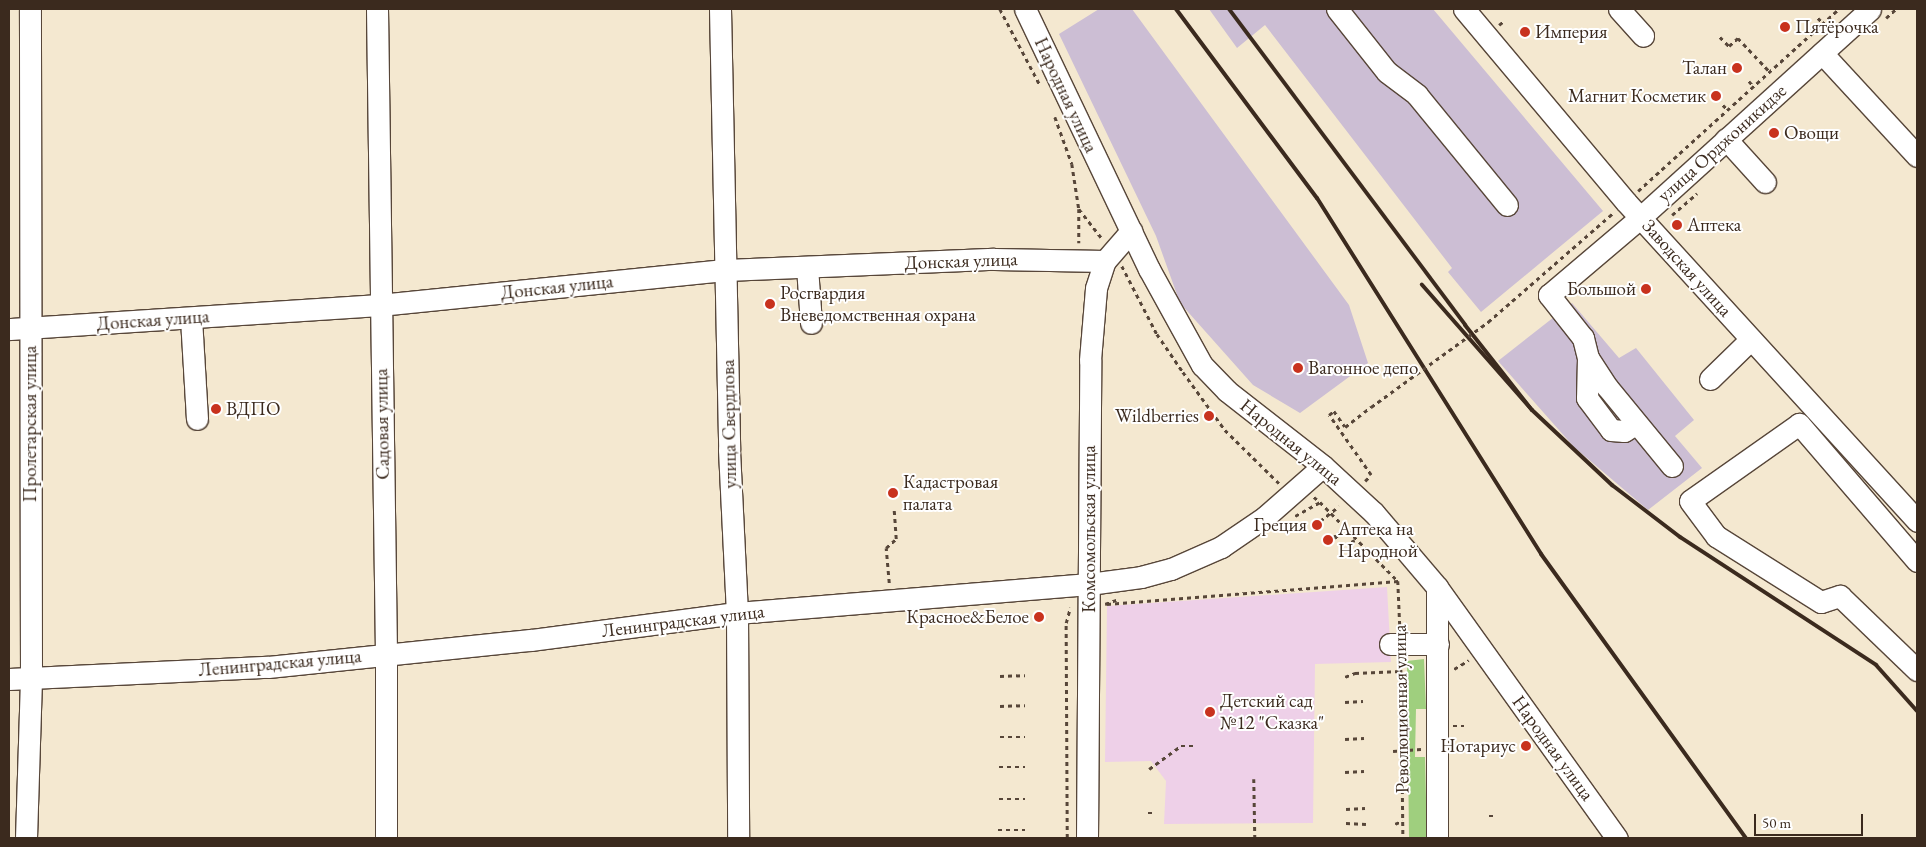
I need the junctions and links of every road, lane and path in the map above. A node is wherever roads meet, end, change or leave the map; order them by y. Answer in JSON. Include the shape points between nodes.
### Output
{"nodes":[{"id":1,"x":30,"y":9,"type":"edge"},
{"id":2,"x":377,"y":9,"type":"edge"},
{"id":3,"x":720,"y":9,"type":"edge"},
{"id":4,"x":1025,"y":9,"type":"edge"},
{"id":5,"x":1337,"y":9,"type":"edge"},
{"id":6,"x":1464,"y":9,"type":"edge"},
{"id":7,"x":1619,"y":9,"type":"edge"},
{"id":8,"x":1839,"y":9,"type":"edge"},
{"id":9,"x":1870,"y":9,"type":"edge"},
{"id":10,"x":1818,"y":18,"type":"dead end"},
{"id":11,"x":1823,"y":24,"type":"junction"},
{"id":12,"x":1643,"y":36,"type":"dead end"},
{"id":13,"x":1720,"y":37,"type":"dead end"},
{"id":14,"x":1822,"y":53,"type":"junction"},
{"id":15,"x":1770,"y":72,"type":"junction"},
{"id":16,"x":1749,"y":81,"type":"dead end"},
{"id":17,"x":1754,"y":87,"type":"junction"},
{"id":18,"x":1723,"y":105,"type":"dead end"},
{"id":19,"x":1726,"y":139,"type":"junction"},
{"id":20,"x":1917,"y":156,"type":"edge"},
{"id":21,"x":1765,"y":182,"type":"dead end"},
{"id":22,"x":1507,"y":206,"type":"dead end"},
{"id":23,"x":1640,"y":217,"type":"junction"},
{"id":24,"x":1131,"y":231,"type":"junction"},
{"id":25,"x":1105,"y":262,"type":"junction"},
{"id":26,"x":807,"y":266,"type":"junction"},
{"id":27,"x":726,"y":270,"type":"junction"},
{"id":28,"x":1520,"y":293,"type":"dead end"},
{"id":29,"x":380,"y":305,"type":"junction"},
{"id":30,"x":192,"y":318,"type":"junction"},
{"id":31,"x":811,"y":323,"type":"dead end"},
{"id":32,"x":30,"y":328,"type":"junction"},
{"id":33,"x":9,"y":329,"type":"edge"},
{"id":34,"x":1751,"y":339,"type":"junction"},
{"id":35,"x":1710,"y":379,"type":"dead end"},
{"id":36,"x":196,"y":418,"type":"dead end"},
{"id":37,"x":1826,"y":422,"type":"junction"},
{"id":38,"x":1340,"y":432,"type":"dead end"},
{"id":39,"x":1803,"y":441,"type":"junction"},
{"id":40,"x":1323,"y":466,"type":"junction"},
{"id":41,"x":1672,"y":466,"type":"dead end"},
{"id":42,"x":894,"y":508,"type":"dead end"},
{"id":43,"x":1320,"y":521,"type":"dead end"},
{"id":44,"x":1917,"y":521,"type":"edge"},
{"id":45,"x":1345,"y":529,"type":"junction"},
{"id":46,"x":1335,"y":535,"type":"junction"},
{"id":47,"x":1332,"y":538,"type":"dead end"},
{"id":48,"x":1355,"y":540,"type":"junction"},
{"id":49,"x":1339,"y":541,"type":"dead end"},
{"id":50,"x":1351,"y":542,"type":"dead end"},
{"id":51,"x":1364,"y":548,"type":"junction"},
{"id":52,"x":1358,"y":552,"type":"dead end"},
{"id":53,"x":1917,"y":562,"type":"edge"},
{"id":54,"x":1398,"y":581,"type":"junction"},
{"id":55,"x":1088,"y":584,"type":"junction"},
{"id":56,"x":1437,"y":586,"type":"junction"},
{"id":57,"x":891,"y":600,"type":"junction"},
{"id":58,"x":1103,"y":604,"type":"dead end"},
{"id":59,"x":736,"y":613,"type":"junction"},
{"id":60,"x":1395,"y":644,"type":"junction"},
{"id":61,"x":1438,"y":644,"type":"junction"},
{"id":62,"x":386,"y":653,"type":"junction"},
{"id":63,"x":1917,"y":670,"type":"edge"},
{"id":64,"x":1401,"y":671,"type":"junction"},
{"id":65,"x":1025,"y":675,"type":"dead end"},
{"id":66,"x":1000,"y":676,"type":"dead end"},
{"id":67,"x":1344,"y":677,"type":"dead end"},
{"id":68,"x":31,"y":678,"type":"junction"},
{"id":69,"x":9,"y":679,"type":"edge"},
{"id":70,"x":1362,"y":701,"type":"dead end"},
{"id":71,"x":1345,"y":702,"type":"dead end"},
{"id":72,"x":1025,"y":705,"type":"dead end"},
{"id":73,"x":1000,"y":706,"type":"dead end"},
{"id":74,"x":1452,"y":726,"type":"dead end"},
{"id":75,"x":1464,"y":726,"type":"dead end"},
{"id":76,"x":1025,"y":736,"type":"dead end"},
{"id":77,"x":1000,"y":737,"type":"dead end"},
{"id":78,"x":1364,"y":738,"type":"dead end"},
{"id":79,"x":1345,"y":739,"type":"dead end"},
{"id":80,"x":1194,"y":746,"type":"dead end"},
{"id":81,"x":1437,"y":748,"type":"junction"},
{"id":82,"x":1402,"y":750,"type":"junction"},
{"id":83,"x":1393,"y":751,"type":"dead end"},
{"id":84,"x":999,"y":767,"type":"dead end"},
{"id":85,"x":1025,"y":767,"type":"dead end"},
{"id":86,"x":1149,"y":769,"type":"dead end"},
{"id":87,"x":1364,"y":771,"type":"dead end"},
{"id":88,"x":1345,"y":772,"type":"dead end"},
{"id":89,"x":1254,"y":779,"type":"dead end"},
{"id":90,"x":999,"y":799,"type":"dead end"},
{"id":91,"x":1025,"y":799,"type":"dead end"},
{"id":92,"x":1365,"y":808,"type":"dead end"},
{"id":93,"x":1346,"y":809,"type":"dead end"},
{"id":94,"x":1148,"y":813,"type":"dead end"},
{"id":95,"x":1154,"y":813,"type":"dead end"},
{"id":96,"x":1489,"y":816,"type":"dead end"},
{"id":97,"x":1497,"y":816,"type":"dead end"},
{"id":98,"x":1402,"y":821,"type":"junction"},
{"id":99,"x":1346,"y":823,"type":"dead end"},
{"id":100,"x":1366,"y":824,"type":"dead end"},
{"id":101,"x":1395,"y":824,"type":"dead end"},
{"id":102,"x":998,"y":830,"type":"dead end"},
{"id":103,"x":1025,"y":830,"type":"dead end"},
{"id":104,"x":26,"y":838,"type":"edge"},
{"id":105,"x":386,"y":838,"type":"edge"},
{"id":106,"x":738,"y":838,"type":"edge"},
{"id":107,"x":1087,"y":838,"type":"edge"},
{"id":108,"x":1255,"y":838,"type":"edge"},
{"id":109,"x":1402,"y":838,"type":"edge"},
{"id":110,"x":1437,"y":838,"type":"edge"},
{"id":111,"x":1617,"y":838,"type":"edge"}],
"edges":[{"from":1,"to":32,"type":"street","name":"Пролетарская улица"},
{"from":2,"to":29,"type":"street","name":"Садовая улица"},
{"from":3,"to":27,"type":"street","name":"улица Свердлова"},
{"from":4,"to":24,"type":"street","name":"Народная улица"},
{"from":5,"to":22,"type":"street","via":[[1387,72],[1417,95]]},
{"from":6,"to":23,"type":"street","name":"Заводская улица"},
{"from":7,"to":12,"type":"street"},
{"from":8,"to":11,"type":"path"},
{"from":9,"to":14,"type":"street","name":"улица Орджоникидзе"},
{"from":10,"to":11,"type":"path"},
{"from":11,"to":15,"type":"path"},
{"from":13,"to":15,"type":"path","via":[[1729,46],[1738,38]]},
{"from":14,"to":19,"type":"street","name":"улица Орджоникидзе"},
{"from":14,"to":20,"type":"street"},
{"from":15,"to":17,"type":"path"},
{"from":16,"to":17,"type":"path"},
{"from":17,"to":18,"type":"path","via":[[1728,110]]},
{"from":19,"to":21,"type":"street"},
{"from":19,"to":23,"type":"street","name":"улица Орджоникидзе"},
{"from":23,"to":34,"type":"street","name":"Заводская улица"},
{"from":23,"to":41,"type":"street","name":"улица Орджоникидзе","via":[[1549,295],[1583,338],[1588,358],[1635,424]]},
{"from":24,"to":25,"type":"street","name":"Комсомольская улица"},
{"from":24,"to":40,"type":"street","name":"Народная улица","via":[[1202,365],[1227,391]]},
{"from":25,"to":26,"type":"street","name":"Донская улица","via":[[994,259]]},
{"from":25,"to":55,"type":"street","name":"Комсомольская улица","via":[[1096,288],[1090,360]]},
{"from":26,"to":27,"type":"street","name":"Донская улица"},
{"from":26,"to":31,"type":"street"},
{"from":27,"to":29,"type":"street","name":"Донская улица"},
{"from":27,"to":59,"type":"street","name":"улица Свердлова"},
{"from":28,"to":38,"type":"path","bridge":true,"via":[[1488,322],[1344,427],[1334,411],[1328,415]]},
{"from":29,"to":30,"type":"street","name":"Донская улица"},
{"from":29,"to":62,"type":"street","name":"Садовая улица"},
{"from":30,"to":32,"type":"street","name":"Донская улица"},
{"from":30,"to":36,"type":"street"},
{"from":32,"to":33,"type":"street","name":"Донская улица"},
{"from":32,"to":68,"type":"street","name":"Пролетарская улица"},
{"from":34,"to":35,"type":"street"},
{"from":34,"to":37,"type":"street","name":"Заводская улица"},
{"from":37,"to":39,"type":"street"},
{"from":37,"to":44,"type":"street","name":"Заводская улица"},
{"from":39,"to":53,"type":"street"},
{"from":39,"to":63,"type":"street","via":[[1799,424],[1690,500],[1716,536],[1821,602],[1840,596]]},
{"from":40,"to":55,"type":"street","name":"Ленинградская улица","via":[[1265,517],[1221,547],[1171,569]]},
{"from":40,"to":56,"type":"street","name":"Народная улица","via":[[1374,513]]},
{"from":42,"to":57,"type":"path","via":[[896,539],[886,548]]},
{"from":43,"to":45,"type":"path","via":[[1331,513]]},
{"from":45,"to":46,"type":"path"},
{"from":45,"to":48,"type":"path"},
{"from":46,"to":47,"type":"path"},
{"from":46,"to":49,"type":"path"},
{"from":48,"to":50,"type":"path"},
{"from":48,"to":51,"type":"path"},
{"from":51,"to":52,"type":"path"},
{"from":51,"to":54,"type":"path"},
{"from":54,"to":58,"type":"path"},
{"from":54,"to":60,"type":"path","name":"Революционная улица"},
{"from":55,"to":57,"type":"street","name":"Ленинградская улица"},
{"from":55,"to":107,"type":"street","name":"Комсомольская улица"},
{"from":56,"to":61,"type":"street","name":"Революционная улица"},
{"from":56,"to":111,"type":"street","name":"Народная улица"},
{"from":57,"to":59,"type":"street","name":"Ленинградская улица"},
{"from":59,"to":62,"type":"street","name":"Ленинградская улица","via":[[531,640]]},
{"from":59,"to":106,"type":"street","name":"улица Свердлова"},
{"from":60,"to":61,"type":"street"},
{"from":60,"to":64,"type":"path","name":"Революционная улица"},
{"from":61,"to":81,"type":"street","name":"Революционная улица"},
{"from":62,"to":68,"type":"street","name":"Ленинградская улица","via":[[268,667]]},
{"from":62,"to":105,"type":"street","name":"Садовая улица"},
{"from":64,"to":67,"type":"path","via":[[1354,673]]},
{"from":64,"to":82,"type":"path","name":"Революционная улица"},
{"from":65,"to":66,"type":"path"},
{"from":68,"to":69,"type":"street","name":"Ленинградская улица"},
{"from":68,"to":104,"type":"street","name":"Пролетарская улица"},
{"from":70,"to":71,"type":"path"},
{"from":72,"to":73,"type":"path"},
{"from":74,"to":75,"type":"path"},
{"from":76,"to":77,"type":"path"},
{"from":78,"to":79,"type":"path"},
{"from":80,"to":86,"type":"path","via":[[1181,746]]},
{"from":81,"to":82,"type":"path"},
{"from":81,"to":110,"type":"street","name":"Революционная улица"},
{"from":82,"to":83,"type":"path"},
{"from":82,"to":98,"type":"path","name":"Революционная улица"},
{"from":84,"to":85,"type":"path"},
{"from":87,"to":88,"type":"path"},
{"from":89,"to":108,"type":"path"},
{"from":90,"to":91,"type":"path"},
{"from":92,"to":93,"type":"path"},
{"from":94,"to":95,"type":"path"},
{"from":96,"to":97,"type":"path"},
{"from":98,"to":101,"type":"path"},
{"from":98,"to":109,"type":"path","name":"Революционная улица"},
{"from":99,"to":100,"type":"path"},
{"from":102,"to":103,"type":"path"}]}
